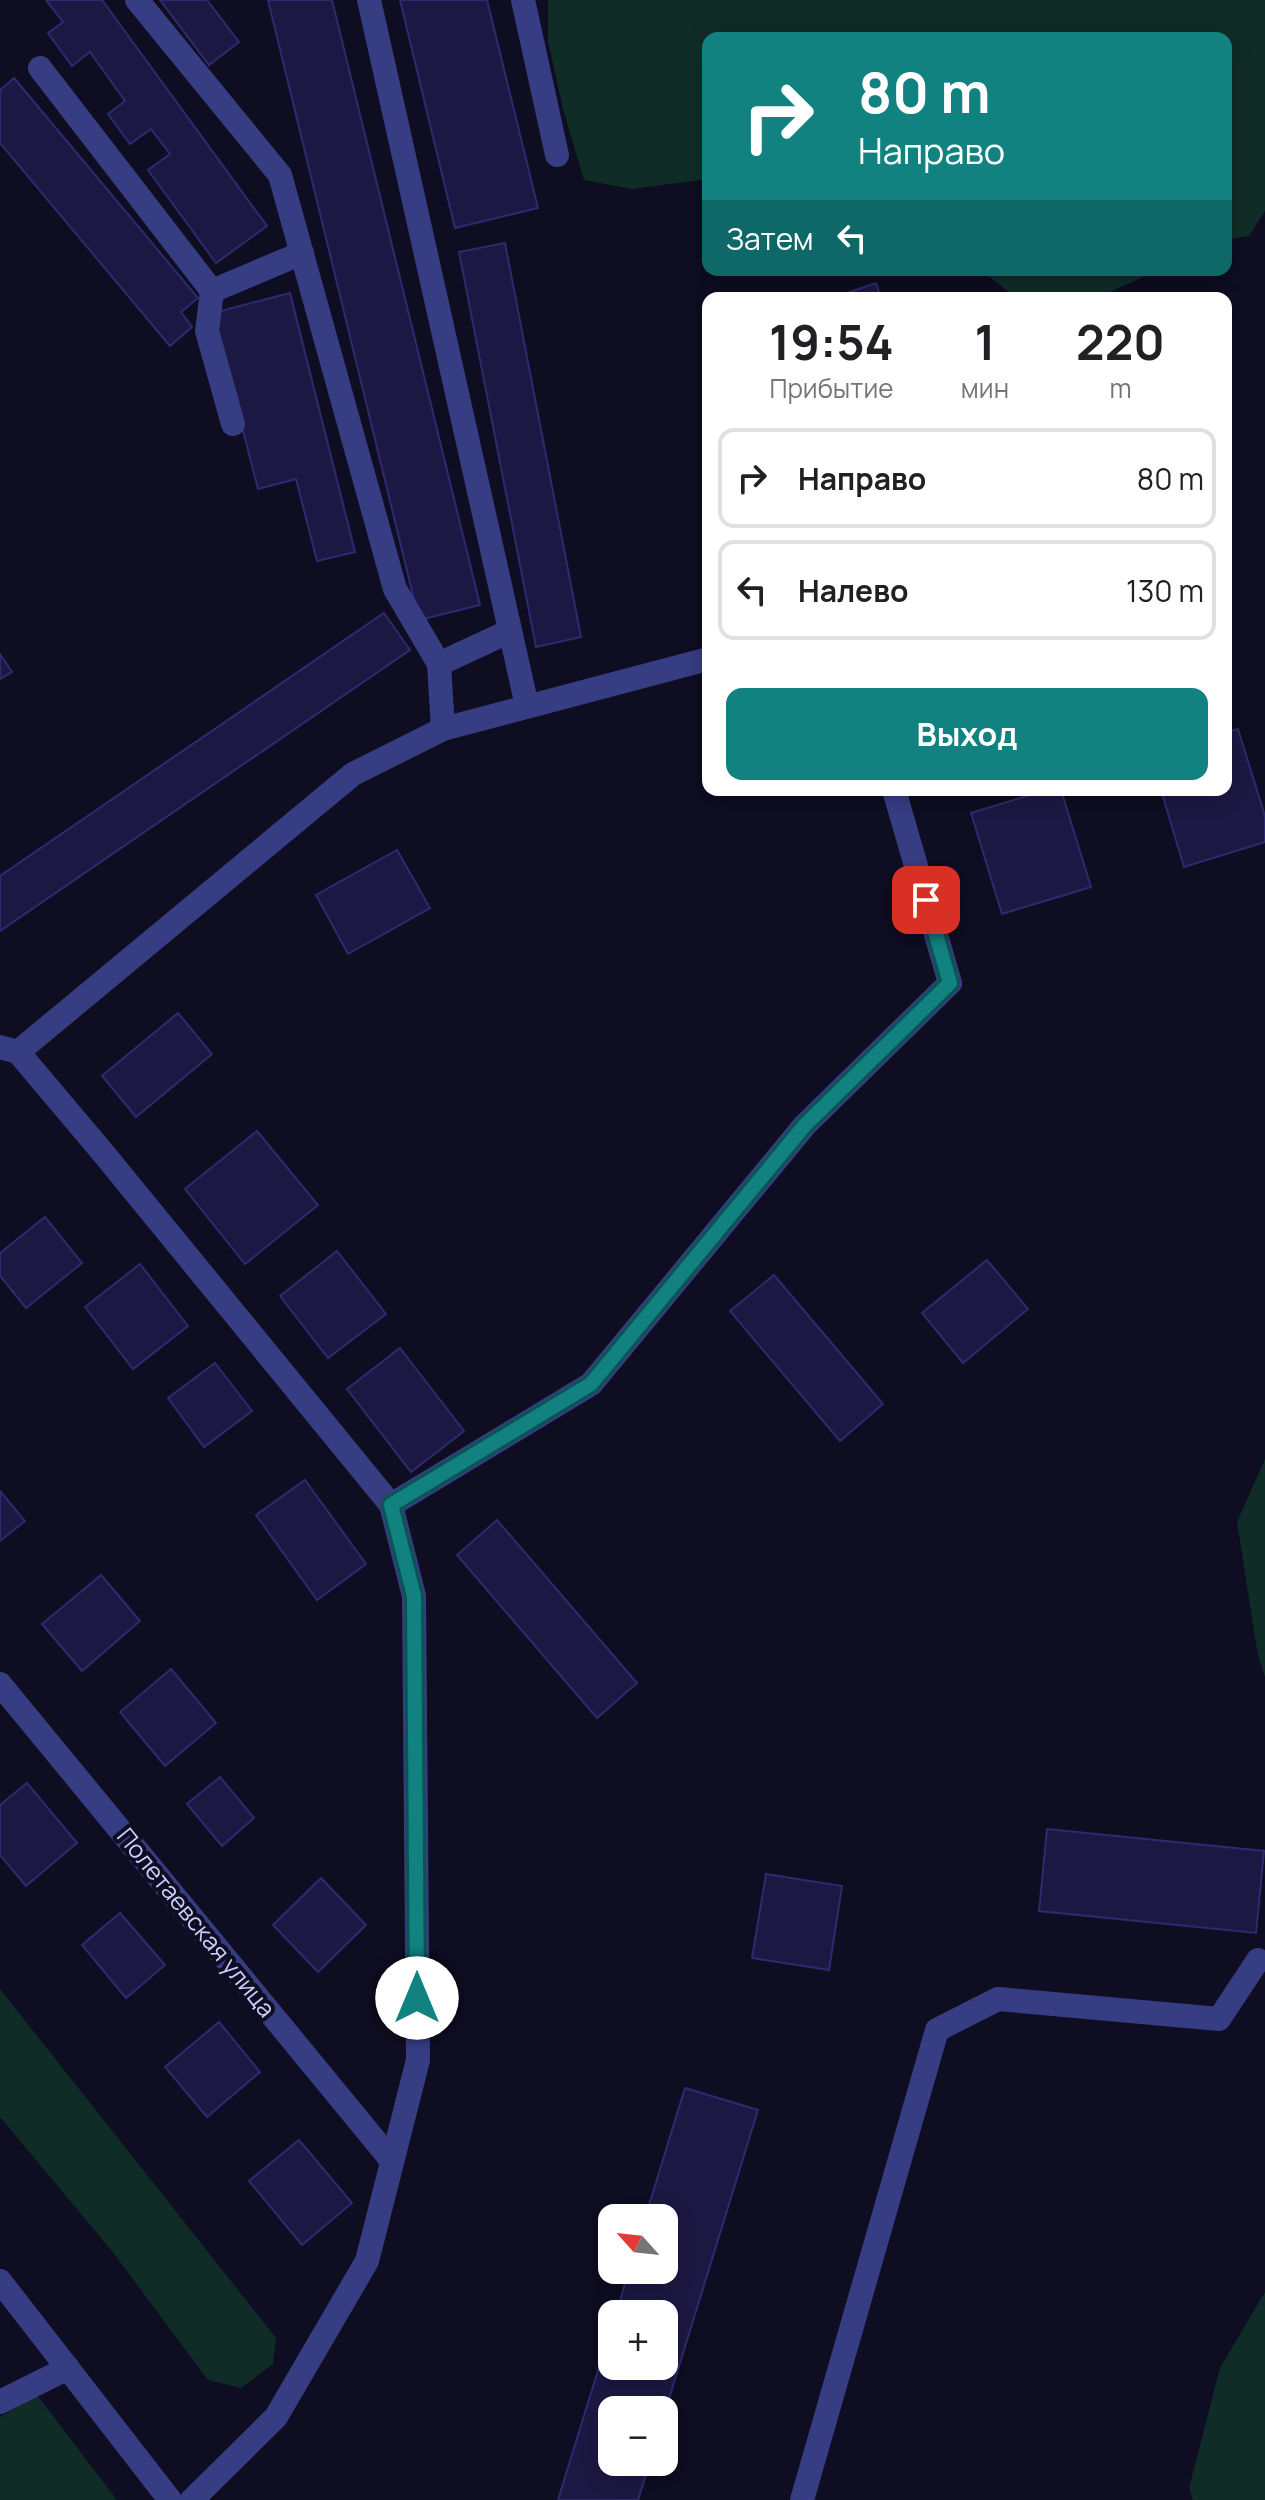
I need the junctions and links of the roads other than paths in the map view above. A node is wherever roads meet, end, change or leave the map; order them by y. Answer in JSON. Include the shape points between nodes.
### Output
{"nodes":[{"id":1,"x":137,"y":0,"type":"edge"},
{"id":2,"x":369,"y":0,"type":"edge"},
{"id":3,"x":523,"y":0,"type":"edge"},
{"id":4,"x":40,"y":68,"type":"dead end"},
{"id":5,"x":557,"y":155,"type":"dead end"},
{"id":6,"x":302,"y":253,"type":"junction"},
{"id":7,"x":212,"y":291,"type":"junction"},
{"id":8,"x":233,"y":424,"type":"dead end"},
{"id":9,"x":510,"y":631,"type":"junction"},
{"id":10,"x":702,"y":661,"type":"edge"},
{"id":11,"x":439,"y":664,"type":"junction"},
{"id":12,"x":527,"y":706,"type":"junction"},
{"id":13,"x":443,"y":729,"type":"junction"},
{"id":14,"x":896,"y":796,"type":"edge"},
{"id":15,"x":9,"y":1050,"type":"edge"},
{"id":16,"x":391,"y":1505,"type":"junction"},
{"id":17,"x":0,"y":1684,"type":"edge"},
{"id":18,"x":1258,"y":1960,"type":"dead end"},
{"id":19,"x":392,"y":2161,"type":"junction"},
{"id":20,"x":0,"y":2281,"type":"edge"},
{"id":21,"x":68,"y":2368,"type":"junction"},
{"id":22,"x":0,"y":2402,"type":"edge"},
{"id":23,"x":170,"y":2500,"type":"edge"},
{"id":24,"x":192,"y":2500,"type":"edge"},
{"id":25,"x":802,"y":2500,"type":"edge"}],
"edges":[{"from":1,"to":6,"type":"street","via":[[280,175]]},
{"from":2,"to":9,"type":"street"},
{"from":3,"to":5,"type":"street"},
{"from":4,"to":7,"type":"street"},
{"from":6,"to":7,"type":"street"},
{"from":6,"to":11,"type":"street","via":[[395,589]]},
{"from":7,"to":8,"type":"street","via":[[207,331]]},
{"from":9,"to":11,"type":"street"},
{"from":9,"to":12,"type":"street"},
{"from":10,"to":12,"type":"street"},
{"from":11,"to":13,"type":"street"},
{"from":12,"to":13,"type":"street"},
{"from":13,"to":15,"type":"street","via":[[353,774]]},
{"from":14,"to":16,"type":"street","via":[[950,983],[805,1125],[591,1384]]},
{"from":15,"to":16,"type":"street","via":[[104,1154]]},
{"from":16,"to":19,"type":"street","via":[[414,1596],[418,2060]]},
{"from":17,"to":19,"type":"street","name":"Полетаевская улица"},
{"from":18,"to":25,"type":"street","via":[[1219,2019],[998,1999],[937,2030]]},
{"from":19,"to":24,"type":"street","via":[[367,2261],[276,2417]]},
{"from":20,"to":21,"type":"street"},
{"from":21,"to":22,"type":"street"},
{"from":21,"to":23,"type":"street"}]}
